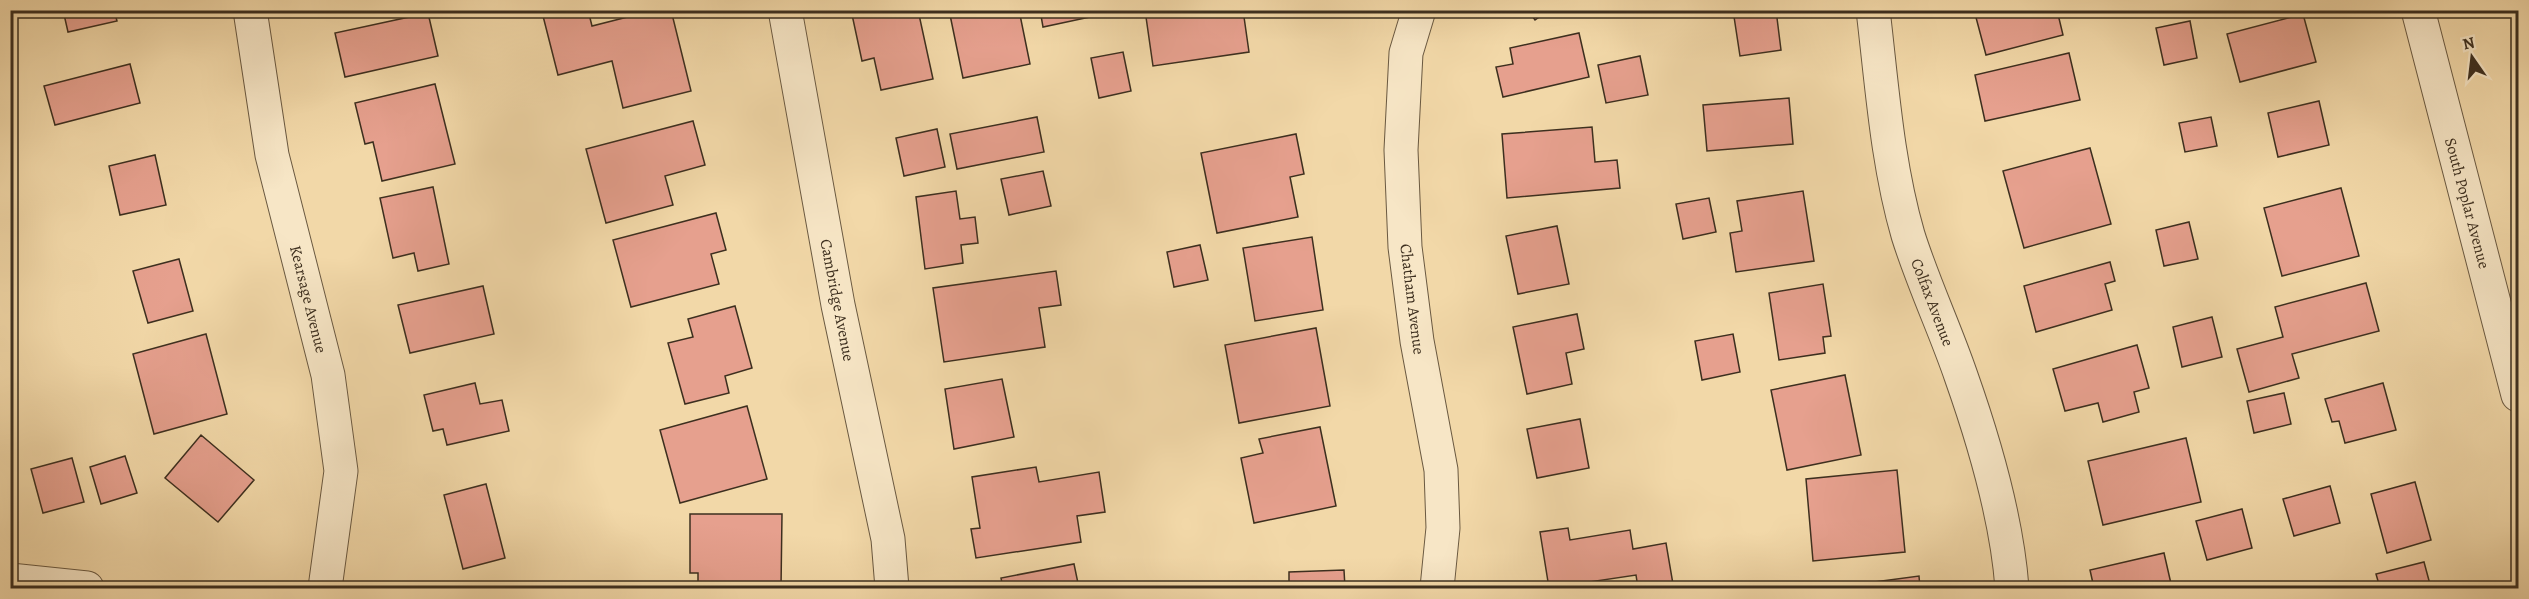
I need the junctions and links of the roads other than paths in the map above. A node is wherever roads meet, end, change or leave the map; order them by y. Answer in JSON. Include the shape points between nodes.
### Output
{"nodes":[{"id":1,"x":250,"y":10,"type":"edge"},
{"id":2,"x":784,"y":10,"type":"edge"},
{"id":3,"x":1419,"y":10,"type":"edge"},
{"id":4,"x":1873,"y":10,"type":"edge"},
{"id":5,"x":2418,"y":10,"type":"edge"},
{"id":6,"x":2518,"y":395,"type":"edge"},
{"id":7,"x":10,"y":580,"type":"edge"},
{"id":8,"x":87,"y":588,"type":"edge"},
{"id":9,"x":325,"y":588,"type":"edge"},
{"id":10,"x":892,"y":588,"type":"edge"},
{"id":11,"x":1437,"y":588,"type":"edge"},
{"id":12,"x":2012,"y":588,"type":"edge"}],
"edges":[{"from":1,"to":9,"type":"street","name":"Kearsage Avenue","via":[[272,155],[328,375],[340,460]]},
{"from":2,"to":10,"type":"street","name":"Cambridge Avenue","via":[[838,305],[888,539]]},
{"from":3,"to":11,"type":"street","name":"Chatham Avenue","via":[[1406,53],[1401,150],[1405,247],[1417,341],[1441,470],[1443,528]]},
{"from":4,"to":12,"type":"street","name":"Colfax Avenue","via":[[1895,177],[1908,236],[1962,378],[2000,505]]},
{"from":5,"to":6,"type":"street","name":"South Poplar Avenue"},
{"from":7,"to":8,"type":"street"}]}
